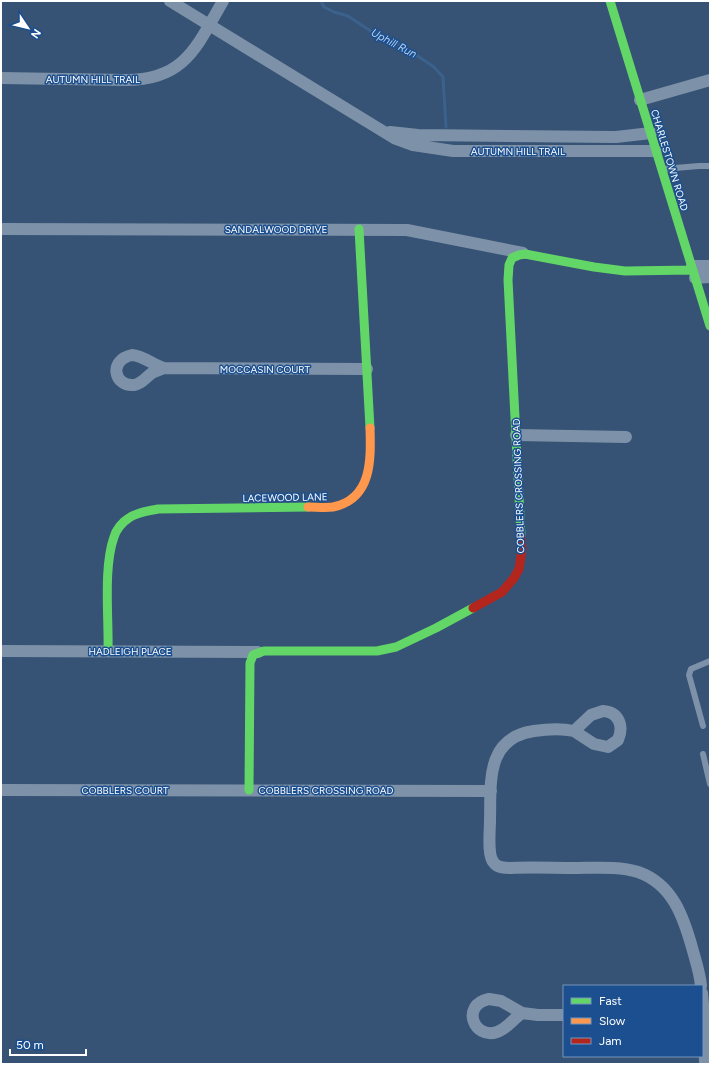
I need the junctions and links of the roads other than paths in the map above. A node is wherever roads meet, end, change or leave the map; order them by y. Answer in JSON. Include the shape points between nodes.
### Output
{"nodes":[{"id":1,"x":170,"y":1,"type":"edge"},
{"id":2,"x":223,"y":1,"type":"edge"},
{"id":3,"x":610,"y":1,"type":"edge"},
{"id":4,"x":209,"y":25,"type":"junction"},
{"id":5,"x":1,"y":78,"type":"edge"},
{"id":6,"x":710,"y":80,"type":"edge"},
{"id":7,"x":640,"y":100,"type":"junction"},
{"id":8,"x":384,"y":131,"type":"junction"},
{"id":9,"x":651,"y":133,"type":"junction"},
{"id":10,"x":656,"y":151,"type":"junction"},
{"id":11,"x":710,"y":166,"type":"edge"},
{"id":12,"x":662,"y":169,"type":"junction"},
{"id":13,"x":1,"y":229,"type":"edge"},
{"id":14,"x":359,"y":229,"type":"junction"},
{"id":15,"x":548,"y":258,"type":"junction"},
{"id":16,"x":710,"y":266,"type":"edge"},
{"id":17,"x":693,"y":272,"type":"junction"},
{"id":18,"x":710,"y":277,"type":"edge"},
{"id":19,"x":710,"y":326,"type":"edge"},
{"id":20,"x":164,"y":368,"type":"dead end"},
{"id":21,"x":367,"y":369,"type":"junction"},
{"id":22,"x":516,"y":435,"type":"junction"},
{"id":23,"x":626,"y":437,"type":"dead end"},
{"id":24,"x":108,"y":650,"type":"junction"},
{"id":25,"x":1,"y":651,"type":"edge"},
{"id":26,"x":258,"y":652,"type":"junction"},
{"id":27,"x":710,"y":661,"type":"edge"},
{"id":28,"x":703,"y":726,"type":"dead end"},
{"id":29,"x":574,"y":731,"type":"dead end"},
{"id":30,"x":704,"y":754,"type":"dead end"},
{"id":31,"x":710,"y":784,"type":"edge"},
{"id":32,"x":1,"y":790,"type":"edge"},
{"id":33,"x":249,"y":790,"type":"junction"},
{"id":34,"x":491,"y":791,"type":"junction"},
{"id":35,"x":701,"y":985,"type":"edge"},
{"id":36,"x":522,"y":1013,"type":"dead end"},
{"id":37,"x":563,"y":1015,"type":"edge"},
{"id":38,"x":703,"y":1016,"type":"edge"},
{"id":39,"x":705,"y":1064,"type":"edge"}],
"edges":[{"from":1,"to":4,"type":"street","name":"AUTUMN HILL TRAIL"},
{"from":2,"to":4,"type":"street"},
{"from":3,"to":7,"type":"street","name":"CHARLESTOWN ROAD"},
{"from":4,"to":5,"type":"street","name":"AUTUMN HILL TRAIL","via":[[184,61],[153,78]]},
{"from":4,"to":8,"type":"street","name":"AUTUMN HILL TRAIL"},
{"from":6,"to":7,"type":"street"},
{"from":7,"to":9,"type":"street","name":"CHARLESTOWN ROAD"},
{"from":8,"to":9,"type":"street","name":"AUTUMN HILL TRAIL","via":[[418,134],[616,137]]},
{"from":8,"to":10,"type":"street","name":"AUTUMN HILL TRAIL","via":[[413,145],[453,151]]},
{"from":9,"to":10,"type":"street","name":"CHARLESTOWN ROAD"},
{"from":10,"to":12,"type":"street","name":"CHARLESTOWN ROAD"},
{"from":11,"to":12,"type":"lane"},
{"from":12,"to":17,"type":"street","name":"CHARLESTOWN ROAD"},
{"from":13,"to":14,"type":"street","name":"SANDALWOOD DRIVE"},
{"from":14,"to":15,"type":"street","name":"SANDALWOOD DRIVE","via":[[407,230]]},
{"from":14,"to":21,"type":"street","name":"LACEWOOD LANE"},
{"from":15,"to":17,"type":"street","name":"COBBLERS CROSSING ROAD","via":[[625,271]]},
{"from":15,"to":22,"type":"street","name":"COBBLERS CROSSING ROAD","via":[[518,254],[513,256],[509,265],[508,294]]},
{"from":16,"to":17,"type":"street"},
{"from":17,"to":18,"type":"street"},
{"from":17,"to":19,"type":"street","name":"CHARLESTOWN ROAD"},
{"from":20,"to":21,"type":"street","name":"MOCCASIN COURT"},
{"from":21,"to":24,"type":"street","name":"LACEWOOD LANE","via":[[370,463],[365,484],[359,493],[352,500],[332,508],[158,509],[131,516],[118,529],[110,546]]},
{"from":22,"to":23,"type":"street"},
{"from":22,"to":26,"type":"street","name":"COBBLERS CROSSING ROAD","via":[[522,549],[519,569],[502,592],[436,628],[386,650]]},
{"from":24,"to":25,"type":"street","name":"HADLEIGH PLACE"},
{"from":24,"to":26,"type":"street","name":"HADLEIGH PLACE"},
{"from":26,"to":33,"type":"street","name":"COBBLERS CROSSING ROAD","via":[[251,659],[250,672]]},
{"from":27,"to":28,"type":"lane","via":[[692,669],[689,675]]},
{"from":29,"to":34,"type":"street","via":[[545,729],[528,732],[511,740],[494,762]]},
{"from":30,"to":31,"type":"lane"},
{"from":32,"to":33,"type":"street","name":"COBBLERS COURT"},
{"from":33,"to":34,"type":"street","name":"COBBLERS CROSSING ROAD"},
{"from":34,"to":35,"type":"street","via":[[490,850],[493,863],[511,868],[626,869],[649,877],[667,891],[680,911],[689,935]]},
{"from":36,"to":37,"type":"street"},
{"from":38,"to":39,"type":"street"}]}
